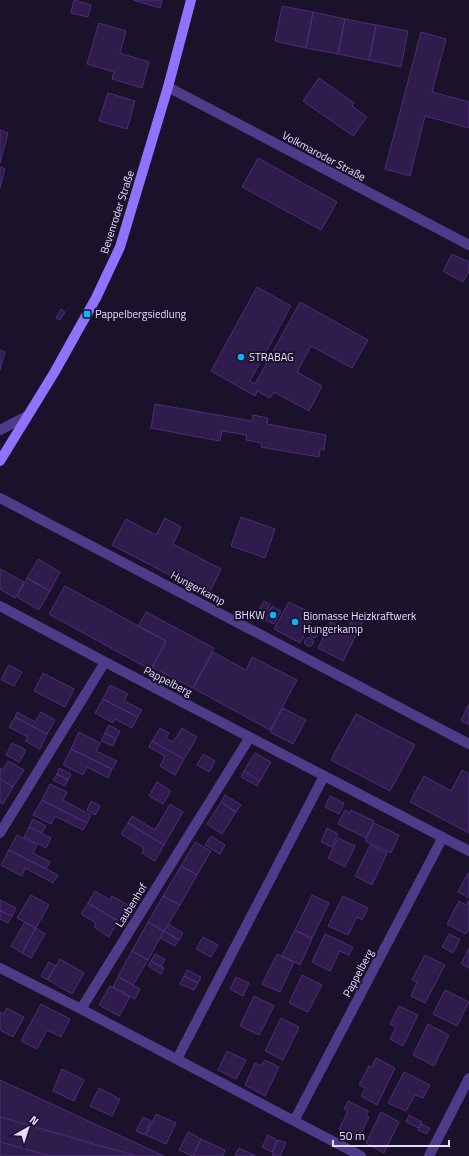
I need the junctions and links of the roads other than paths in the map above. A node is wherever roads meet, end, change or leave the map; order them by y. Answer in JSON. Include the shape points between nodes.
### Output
{"nodes":[{"id":1,"x":191,"y":0,"type":"edge"},
{"id":2,"x":168,"y":87,"type":"junction"},
{"id":3,"x":469,"y":245,"type":"edge"},
{"id":4,"x":28,"y":416,"type":"junction"},
{"id":5,"x":0,"y":430,"type":"edge"},
{"id":6,"x":0,"y":461,"type":"edge"},
{"id":7,"x":0,"y":498,"type":"edge"},
{"id":8,"x":0,"y":606,"type":"edge"},
{"id":9,"x":105,"y":662,"type":"junction"},
{"id":10,"x":250,"y":737,"type":"junction"},
{"id":11,"x":469,"y":744,"type":"edge"},
{"id":12,"x":324,"y":776,"type":"junction"},
{"id":13,"x":0,"y":834,"type":"edge"},
{"id":14,"x":442,"y":837,"type":"junction"},
{"id":15,"x":469,"y":851,"type":"edge"},
{"id":16,"x":0,"y":968,"type":"edge"},
{"id":17,"x":81,"y":1009,"type":"junction"},
{"id":18,"x":176,"y":1059,"type":"junction"},
{"id":19,"x":469,"y":1078,"type":"edge"},
{"id":20,"x":294,"y":1121,"type":"junction"},
{"id":21,"x":361,"y":1156,"type":"edge"},
{"id":22,"x":429,"y":1156,"type":"edge"}],
"edges":[{"from":1,"to":2,"type":"main road","name":"Bevenroder Straße"},
{"from":2,"to":3,"type":"street","name":"Volkmaroder Straße"},
{"from":2,"to":4,"type":"main road","name":"Bevenroder Straße","via":[[120,247],[96,298]]},
{"from":4,"to":5,"type":"street"},
{"from":4,"to":6,"type":"main road","name":"Bevenroder Straße"},
{"from":7,"to":11,"type":"street","name":"Hungerkamp"},
{"from":8,"to":9,"type":"street","name":"Pappelberg"},
{"from":9,"to":10,"type":"street","name":"Pappelberg"},
{"from":9,"to":13,"type":"street"},
{"from":10,"to":12,"type":"street","name":"Pappelberg"},
{"from":10,"to":17,"type":"street","name":"Laubenhof"},
{"from":12,"to":14,"type":"street","name":"Pappelberg"},
{"from":12,"to":18,"type":"street"},
{"from":14,"to":15,"type":"street","name":"Pappelberg"},
{"from":14,"to":20,"type":"street","name":"Pappelberg"},
{"from":16,"to":17,"type":"street"},
{"from":17,"to":18,"type":"street"},
{"from":18,"to":20,"type":"street"},
{"from":19,"to":22,"type":"street"},
{"from":20,"to":21,"type":"street"}]}
